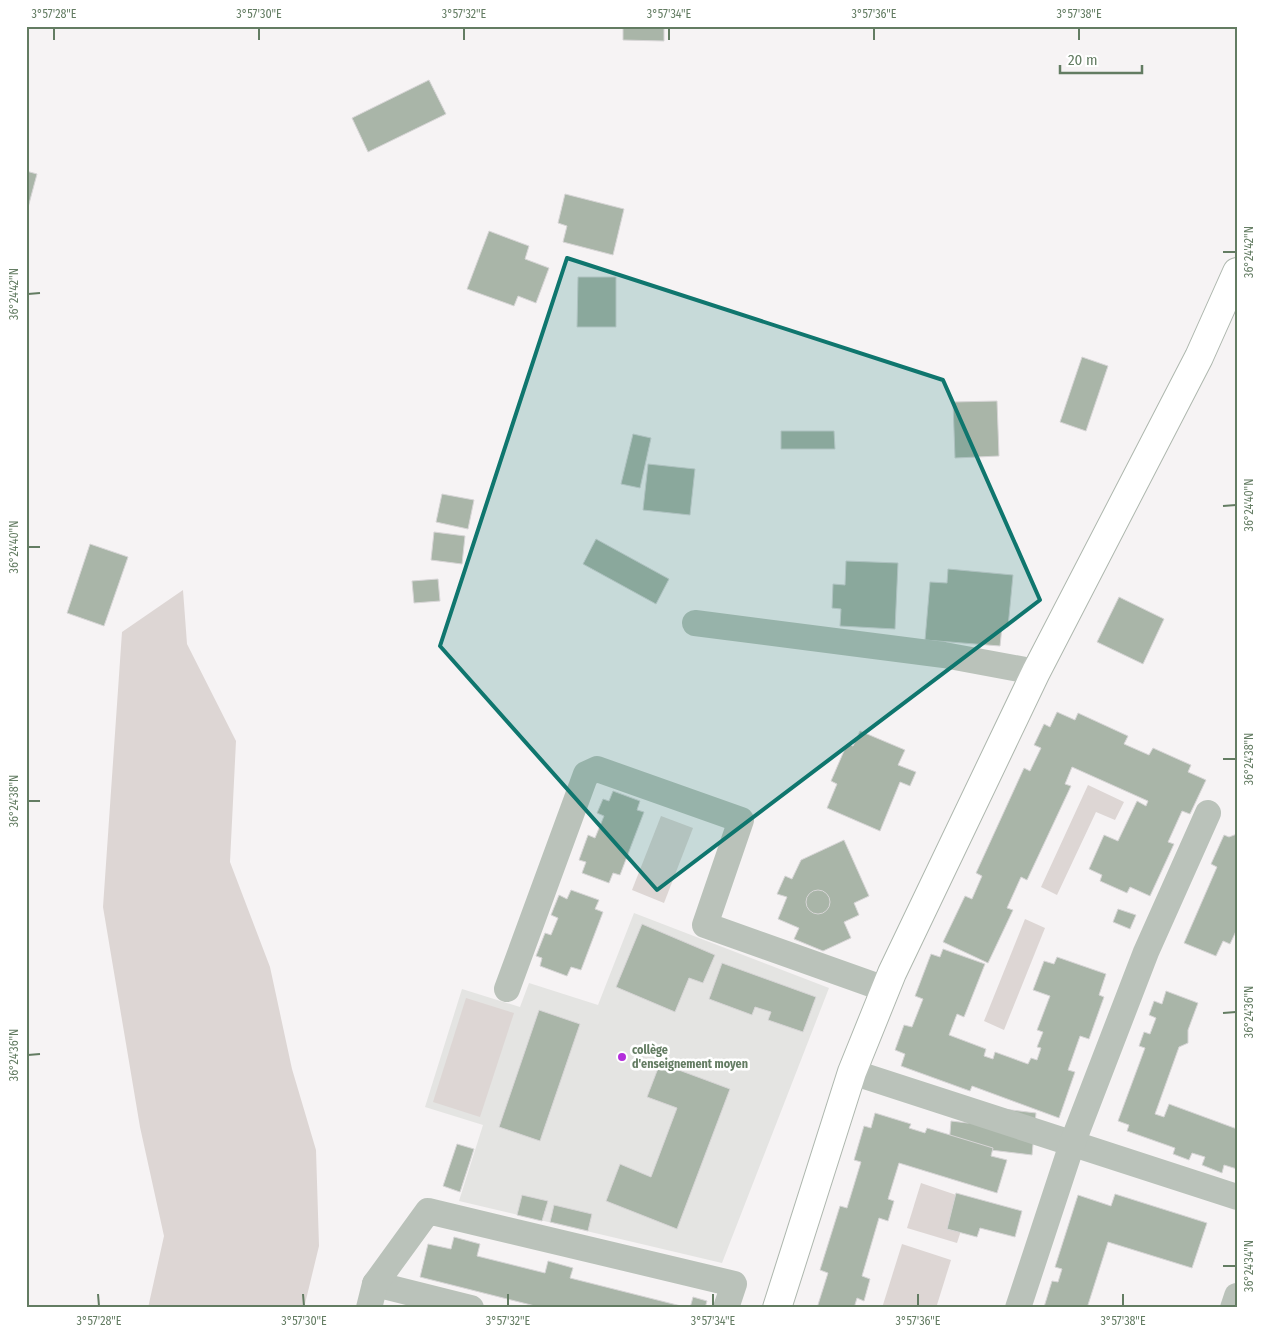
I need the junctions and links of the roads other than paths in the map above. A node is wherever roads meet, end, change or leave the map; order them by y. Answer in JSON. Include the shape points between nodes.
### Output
{"nodes":[{"id":1,"x":1237,"y":272,"type":"edge"},
{"id":2,"x":695,"y":623,"type":"dead end"},
{"id":3,"x":1036,"y":672,"type":"junction"},
{"id":4,"x":1208,"y":813,"type":"dead end"},
{"id":5,"x":507,"y":989,"type":"dead end"},
{"id":6,"x":885,"y":989,"type":"junction"},
{"id":7,"x":852,"y":1072,"type":"junction"},
{"id":8,"x":1072,"y":1144,"type":"junction"},
{"id":9,"x":1237,"y":1197,"type":"edge"},
{"id":10,"x":372,"y":1296,"type":"edge"},
{"id":11,"x":1237,"y":1296,"type":"edge"},
{"id":12,"x":471,"y":1308,"type":"edge"},
{"id":13,"x":726,"y":1308,"type":"edge"},
{"id":14,"x":777,"y":1308,"type":"edge"},
{"id":15,"x":1018,"y":1308,"type":"edge"},
{"id":16,"x":1233,"y":1308,"type":"edge"}],
"edges":[{"from":1,"to":3,"type":"main road","via":[[1199,357]]},
{"from":2,"to":3,"type":"street","via":[[944,655]]},
{"from":3,"to":6,"type":"main road"},
{"from":4,"to":8,"type":"street","via":[[1146,952]]},
{"from":5,"to":6,"type":"street","via":[[586,774],[597,768],[741,820],[705,924]]},
{"from":6,"to":7,"type":"main road"},
{"from":7,"to":8,"type":"street"},
{"from":7,"to":14,"type":"main road"},
{"from":8,"to":9,"type":"street"},
{"from":8,"to":15,"type":"street"},
{"from":10,"to":12,"type":"street"},
{"from":10,"to":13,"type":"street","via":[[428,1211],[734,1284]]},
{"from":11,"to":16,"type":"street"}]}
